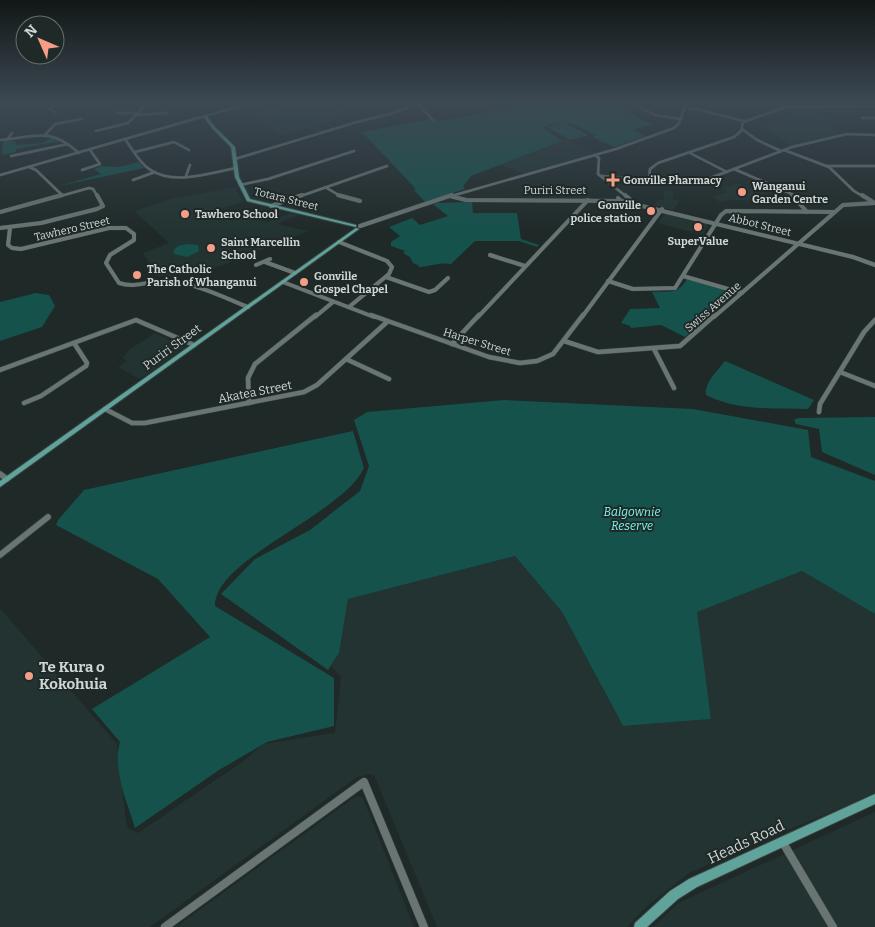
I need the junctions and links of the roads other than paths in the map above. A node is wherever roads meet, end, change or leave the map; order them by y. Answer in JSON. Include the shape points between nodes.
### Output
{"nodes":[{"id":1,"x":57,"y":146,"type":"edge"},
{"id":2,"x":71,"y":146,"type":"edge"},
{"id":3,"x":102,"y":146,"type":"edge"},
{"id":4,"x":131,"y":146,"type":"edge"},
{"id":5,"x":157,"y":146,"type":"edge"},
{"id":6,"x":182,"y":146,"type":"edge"},
{"id":7,"x":233,"y":146,"type":"edge"},
{"id":8,"x":282,"y":146,"type":"edge"},
{"id":9,"x":621,"y":146,"type":"edge"},
{"id":10,"x":709,"y":146,"type":"edge"},
{"id":11,"x":773,"y":146,"type":"edge"},
{"id":12,"x":797,"y":146,"type":"edge"},
{"id":13,"x":90,"y":150,"type":"junction"},
{"id":14,"x":189,"y":150,"type":"dead end"},
{"id":15,"x":782,"y":150,"type":"junction"},
{"id":16,"x":354,"y":151,"type":"dead end"},
{"id":17,"x":135,"y":152,"type":"junction"},
{"id":18,"x":79,"y":153,"type":"junction"},
{"id":19,"x":690,"y":153,"type":"junction"},
{"id":20,"x":595,"y":155,"type":"junction"},
{"id":21,"x":11,"y":156,"type":"dead end"},
{"id":22,"x":235,"y":159,"type":"junction"},
{"id":23,"x":190,"y":165,"type":"dead end"},
{"id":24,"x":387,"y":166,"type":"dead end"},
{"id":25,"x":827,"y":166,"type":"junction"},
{"id":26,"x":875,"y":166,"type":"edge"},
{"id":27,"x":30,"y":167,"type":"junction"},
{"id":28,"x":236,"y":168,"type":"junction"},
{"id":29,"x":734,"y":169,"type":"junction"},
{"id":30,"x":82,"y":170,"type":"dead end"},
{"id":31,"x":155,"y":172,"type":"junction"},
{"id":32,"x":727,"y":172,"type":"junction"},
{"id":33,"x":0,"y":175,"type":"edge"},
{"id":34,"x":186,"y":176,"type":"junction"},
{"id":35,"x":601,"y":176,"type":"junction"},
{"id":36,"x":133,"y":180,"type":"dead end"},
{"id":37,"x":649,"y":180,"type":"junction"},
{"id":38,"x":240,"y":185,"type":"junction"},
{"id":39,"x":325,"y":187,"type":"junction"},
{"id":40,"x":618,"y":191,"type":"junction"},
{"id":41,"x":61,"y":194,"type":"junction"},
{"id":42,"x":456,"y":194,"type":"junction"},
{"id":43,"x":450,"y":196,"type":"junction"},
{"id":44,"x":627,"y":198,"type":"junction"},
{"id":45,"x":620,"y":199,"type":"junction"},
{"id":46,"x":469,"y":200,"type":"junction"},
{"id":47,"x":575,"y":200,"type":"junction"},
{"id":48,"x":588,"y":200,"type":"junction"},
{"id":49,"x":360,"y":201,"type":"dead end"},
{"id":50,"x":874,"y":203,"type":"edge"},
{"id":51,"x":640,"y":204,"type":"junction"},
{"id":52,"x":271,"y":206,"type":"junction"},
{"id":53,"x":582,"y":206,"type":"junction"},
{"id":54,"x":662,"y":209,"type":"junction"},
{"id":55,"x":0,"y":212,"type":"edge"},
{"id":56,"x":807,"y":212,"type":"junction"},
{"id":57,"x":834,"y":212,"type":"junction"},
{"id":58,"x":716,"y":223,"type":"junction"},
{"id":59,"x":357,"y":227,"type":"junction"},
{"id":60,"x":0,"y":228,"type":"edge"},
{"id":61,"x":10,"y":228,"type":"junction"},
{"id":62,"x":339,"y":242,"type":"junction"},
{"id":63,"x":799,"y":244,"type":"junction"},
{"id":64,"x":490,"y":255,"type":"dead end"},
{"id":65,"x":270,"y":259,"type":"dead end"},
{"id":66,"x":265,"y":262,"type":"junction"},
{"id":67,"x":256,"y":265,"type":"dead end"},
{"id":68,"x":875,"y":265,"type":"edge"},
{"id":69,"x":525,"y":266,"type":"junction"},
{"id":70,"x":295,"y":274,"type":"junction"},
{"id":71,"x":684,"y":276,"type":"junction"},
{"id":72,"x":386,"y":277,"type":"junction"},
{"id":73,"x":448,"y":278,"type":"dead end"},
{"id":74,"x":608,"y":281,"type":"junction"},
{"id":75,"x":283,"y":282,"type":"junction"},
{"id":76,"x":742,"y":294,"type":"junction"},
{"id":77,"x":333,"y":302,"type":"junction"},
{"id":78,"x":248,"y":307,"type":"junction"},
{"id":79,"x":349,"y":307,"type":"junction"},
{"id":80,"x":875,"y":320,"type":"edge"},
{"id":81,"x":387,"y":322,"type":"junction"},
{"id":82,"x":564,"y":341,"type":"junction"},
{"id":83,"x":74,"y":343,"type":"junction"},
{"id":84,"x":452,"y":344,"type":"junction"},
{"id":85,"x":194,"y":346,"type":"junction"},
{"id":86,"x":654,"y":349,"type":"junction"},
{"id":87,"x":346,"y":359,"type":"junction"},
{"id":88,"x":0,"y":370,"type":"edge"},
{"id":89,"x":840,"y":372,"type":"junction"},
{"id":90,"x":389,"y":379,"type":"dead end"},
{"id":91,"x":875,"y":386,"type":"edge"},
{"id":92,"x":674,"y":388,"type":"dead end"},
{"id":93,"x":24,"y":403,"type":"dead end"},
{"id":94,"x":249,"y":403,"type":"junction"},
{"id":95,"x":106,"y":409,"type":"junction"},
{"id":96,"x":819,"y":412,"type":"dead end"},
{"id":97,"x":0,"y":474,"type":"edge"},
{"id":98,"x":8,"y":479,"type":"junction"},
{"id":99,"x":0,"y":484,"type":"edge"},
{"id":100,"x":48,"y":517,"type":"dead end"},
{"id":101,"x":0,"y":555,"type":"edge"},
{"id":102,"x":875,"y":799,"type":"edge"},
{"id":103,"x":782,"y":841,"type":"junction"},
{"id":104,"x":165,"y":927,"type":"edge"},
{"id":105,"x":424,"y":927,"type":"edge"},
{"id":106,"x":640,"y":927,"type":"edge"},
{"id":107,"x":833,"y":927,"type":"edge"}],
"edges":[{"from":1,"to":21,"type":"street"},
{"from":2,"to":18,"type":"street"},
{"from":3,"to":13,"type":"street"},
{"from":4,"to":17,"type":"street"},
{"from":5,"to":17,"type":"street"},
{"from":6,"to":14,"type":"street"},
{"from":7,"to":22,"type":"main road","name":"Totara Street"},
{"from":8,"to":22,"type":"street"},
{"from":9,"to":20,"type":"street"},
{"from":10,"to":19,"type":"street"},
{"from":11,"to":15,"type":"street"},
{"from":12,"to":15,"type":"street"},
{"from":13,"to":18,"type":"street"},
{"from":13,"to":30,"type":"street","via":[[100,164]]},
{"from":15,"to":25,"type":"street"},
{"from":15,"to":29,"type":"street"},
{"from":16,"to":38,"type":"street"},
{"from":17,"to":31,"type":"street"},
{"from":18,"to":27,"type":"street"},
{"from":19,"to":32,"type":"street"},
{"from":19,"to":37,"type":"street","via":[[650,169]]},
{"from":20,"to":35,"type":"street","via":[[599,157],[597,170]]},
{"from":20,"to":42,"type":"street"},
{"from":22,"to":28,"type":"main road","name":"Totara Street"},
{"from":23,"to":34,"type":"street"},
{"from":24,"to":39,"type":"street"},
{"from":25,"to":26,"type":"street"},
{"from":25,"to":50,"type":"street","via":[[854,191]]},
{"from":27,"to":33,"type":"street"},
{"from":27,"to":41,"type":"street"},
{"from":28,"to":34,"type":"street"},
{"from":28,"to":38,"type":"main road","name":"Totara Street"},
{"from":29,"to":32,"type":"street"},
{"from":29,"to":56,"type":"street","via":[[790,193]]},
{"from":31,"to":34,"type":"street"},
{"from":31,"to":36,"type":"street"},
{"from":32,"to":37,"type":"street","via":[[693,184]]},
{"from":35,"to":37,"type":"street"},
{"from":35,"to":40,"type":"street","name":"Abbot Street"},
{"from":38,"to":52,"type":"main road","name":"Totara Street","via":[[248,200]]},
{"from":39,"to":49,"type":"street","via":[[339,196]]},
{"from":39,"to":52,"type":"street"},
{"from":40,"to":44,"type":"street","name":"Abbot Street"},
{"from":40,"to":45,"type":"street"},
{"from":41,"to":55,"type":"street"},
{"from":41,"to":61,"type":"street","via":[[92,188],[103,206],[47,222]]},
{"from":42,"to":43,"type":"street","name":"Puriri Street"},
{"from":42,"to":46,"type":"street","name":"Puriri Street"},
{"from":43,"to":46,"type":"street","name":"Puriri Street"},
{"from":43,"to":59,"type":"street","name":"Puriri Street"},
{"from":44,"to":45,"type":"street"},
{"from":44,"to":51,"type":"street","name":"Abbot Street"},
{"from":45,"to":48,"type":"street","name":"Puriri Street"},
{"from":45,"to":51,"type":"street","name":"Abbot Street"},
{"from":46,"to":47,"type":"street","name":"Puriri Street"},
{"from":47,"to":48,"type":"street","name":"Puriri Street"},
{"from":47,"to":53,"type":"street"},
{"from":48,"to":53,"type":"street"},
{"from":50,"to":57,"type":"street","name":"Swiss Avenue","via":[[847,203]]},
{"from":51,"to":54,"type":"street","name":"Abbot Street"},
{"from":52,"to":59,"type":"main road","name":"Totara Street"},
{"from":53,"to":69,"type":"street"},
{"from":54,"to":58,"type":"street","name":"Abbot Street"},
{"from":54,"to":74,"type":"street","name":"Harper Street"},
{"from":56,"to":57,"type":"street"},
{"from":56,"to":58,"type":"street","via":[[726,211]]},
{"from":57,"to":63,"type":"street","name":"Swiss Avenue"},
{"from":58,"to":63,"type":"street","name":"Abbot Street"},
{"from":58,"to":71,"type":"street"},
{"from":59,"to":62,"type":"main road","name":"Puriri Street"},
{"from":60,"to":61,"type":"street"},
{"from":61,"to":78,"type":"street","name":"Tawhero Street","via":[[8,245],[21,249],[109,228],[126,228],[134,234],[134,240],[110,255],[106,263],[119,283],[131,286],[170,281]]},
{"from":62,"to":70,"type":"main road","name":"Puriri Street"},
{"from":62,"to":72,"type":"street","via":[[387,261],[392,269]]},
{"from":63,"to":68,"type":"street","name":"Abbot Street"},
{"from":63,"to":76,"type":"street","name":"Swiss Avenue"},
{"from":64,"to":69,"type":"street"},
{"from":65,"to":66,"type":"street"},
{"from":66,"to":67,"type":"street"},
{"from":66,"to":70,"type":"street"},
{"from":69,"to":84,"type":"street"},
{"from":70,"to":75,"type":"main road","name":"Puriri Street"},
{"from":71,"to":74,"type":"street","via":[[676,287],[669,289],[633,289]]},
{"from":71,"to":76,"type":"street"},
{"from":72,"to":73,"type":"street","via":[[429,292]]},
{"from":72,"to":79,"type":"street"},
{"from":74,"to":82,"type":"street","name":"Harper Street"},
{"from":75,"to":77,"type":"street","name":"Harper Street"},
{"from":75,"to":78,"type":"main road","name":"Puriri Street"},
{"from":76,"to":86,"type":"street","name":"Swiss Avenue","via":[[683,344]]},
{"from":77,"to":79,"type":"street","name":"Harper Street"},
{"from":77,"to":94,"type":"street","via":[[255,364],[246,382]]},
{"from":78,"to":85,"type":"main road","name":"Puriri Street"},
{"from":79,"to":81,"type":"street","name":"Harper Street"},
{"from":80,"to":89,"type":"street"},
{"from":81,"to":84,"type":"street","name":"Harper Street"},
{"from":81,"to":87,"type":"street","name":"Akatea Street"},
{"from":82,"to":84,"type":"street","name":"Harper Street","via":[[546,358],[521,363]]},
{"from":82,"to":86,"type":"street","name":"Swiss Avenue","via":[[598,352]]},
{"from":83,"to":85,"type":"street","via":[[139,320]]},
{"from":83,"to":88,"type":"street"},
{"from":83,"to":93,"type":"street","via":[[86,366],[41,396]]},
{"from":85,"to":95,"type":"main road","name":"Puriri Street"},
{"from":86,"to":92,"type":"street"},
{"from":87,"to":90,"type":"street"},
{"from":87,"to":94,"type":"street","name":"Akatea Street","via":[[309,390]]},
{"from":89,"to":91,"type":"street"},
{"from":89,"to":96,"type":"street","via":[[820,404]]},
{"from":94,"to":95,"type":"street","name":"Akatea Street","via":[[137,424]]},
{"from":95,"to":98,"type":"main road","name":"Puriri Street"},
{"from":97,"to":98,"type":"street"},
{"from":98,"to":99,"type":"main road","name":"Puriri Street"},
{"from":100,"to":101,"type":"street"},
{"from":102,"to":103,"type":"main road","name":"Heads Road"},
{"from":103,"to":106,"type":"main road","name":"Heads Road","via":[[674,894]]},
{"from":103,"to":107,"type":"street"},
{"from":104,"to":105,"type":"street","via":[[364,782]]}]}
